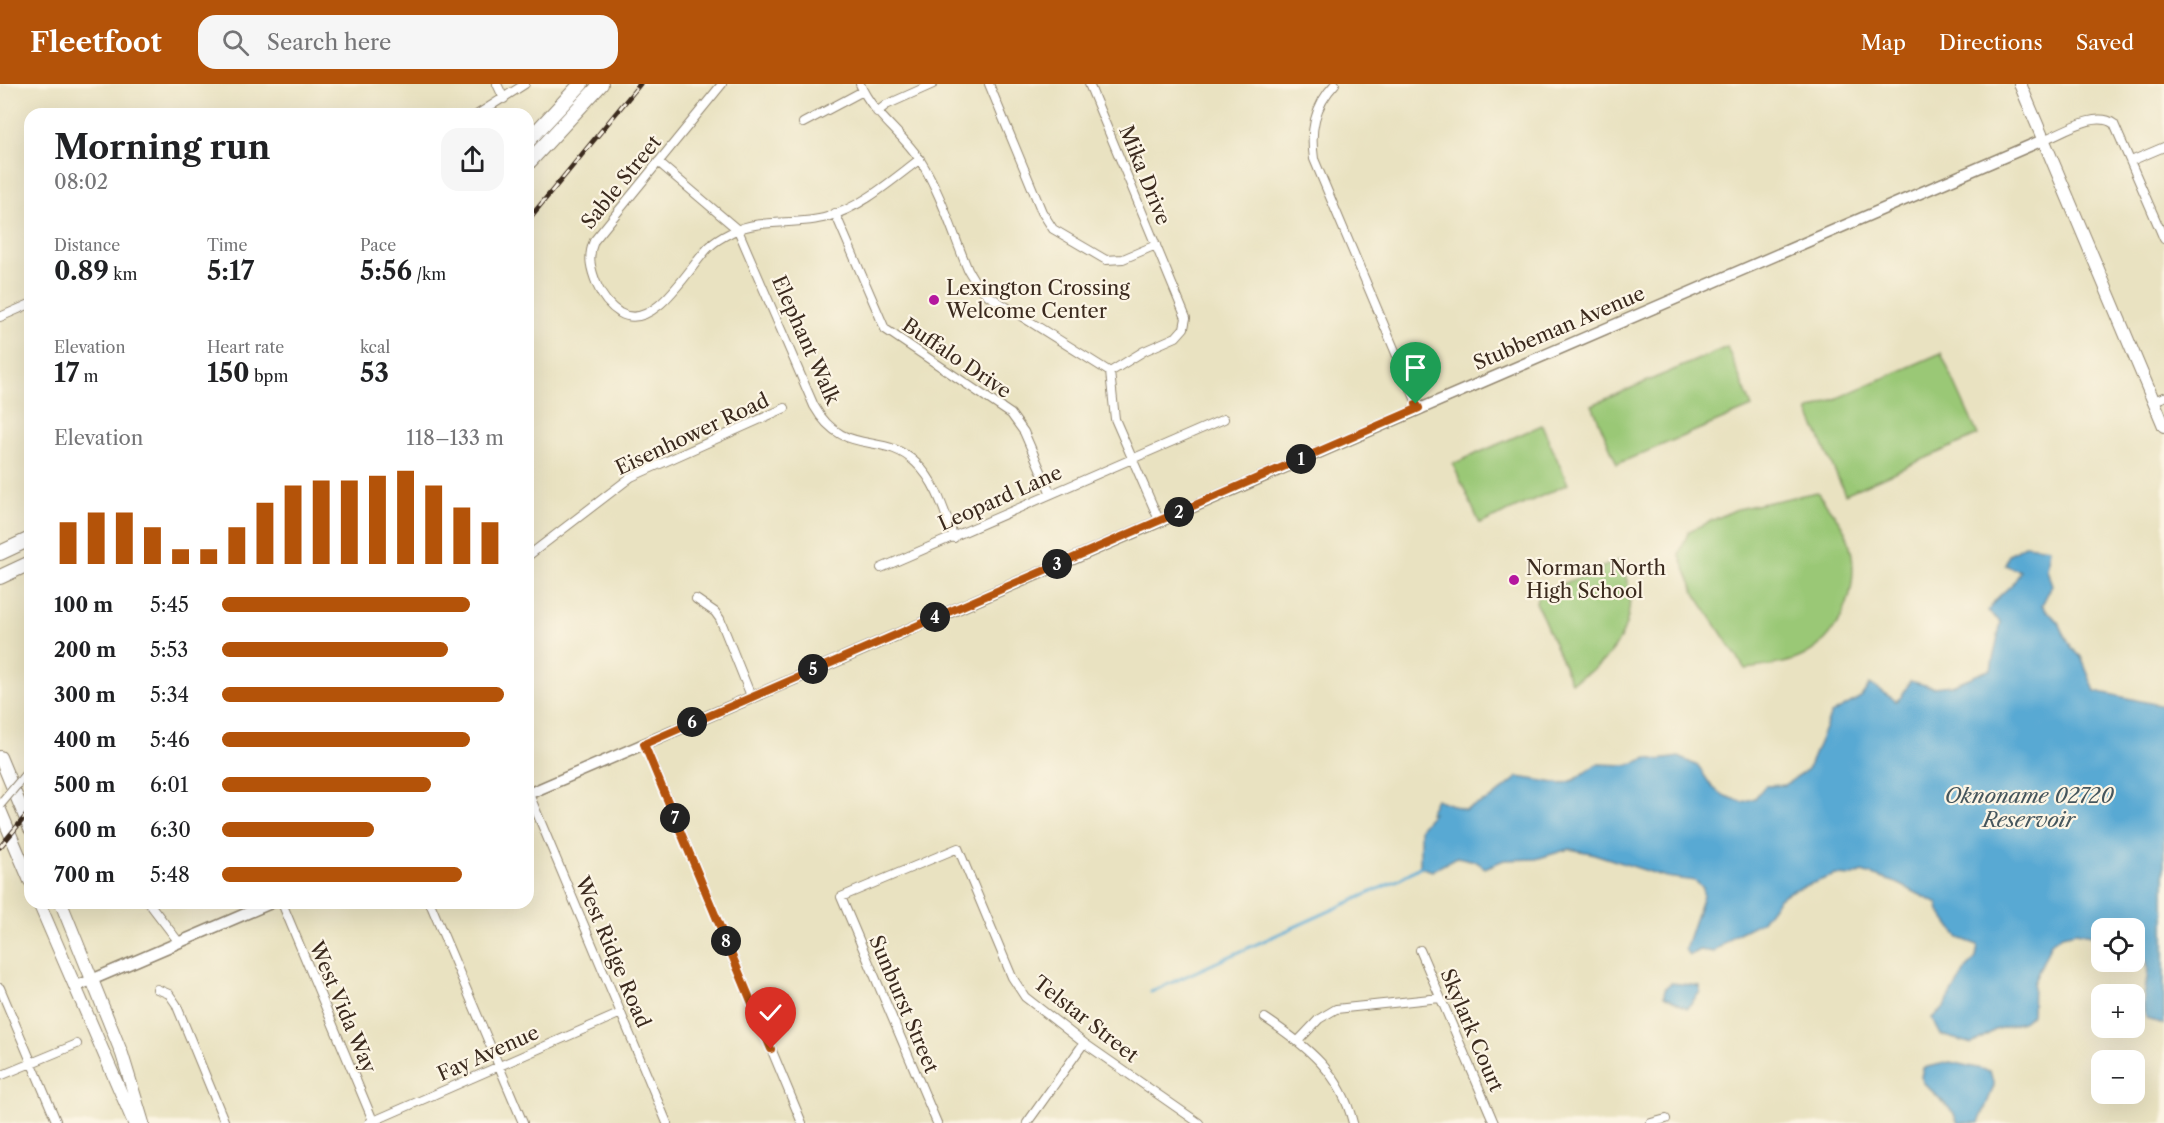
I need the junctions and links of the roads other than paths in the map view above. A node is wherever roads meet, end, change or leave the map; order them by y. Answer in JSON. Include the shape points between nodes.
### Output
{"nodes":[{"id":1,"x":497,"y":84,"type":"edge"},
{"id":2,"x":525,"y":84,"type":"edge"},
{"id":3,"x":581,"y":84,"type":"edge"},
{"id":4,"x":601,"y":84,"type":"edge"},
{"id":5,"x":722,"y":84,"type":"edge"},
{"id":6,"x":933,"y":84,"type":"edge"},
{"id":7,"x":989,"y":84,"type":"edge"},
{"id":8,"x":1089,"y":84,"type":"edge"},
{"id":9,"x":1335,"y":84,"type":"edge"},
{"id":10,"x":2020,"y":84,"type":"edge"},
{"id":11,"x":861,"y":87,"type":"edge"},
{"id":12,"x":504,"y":99,"type":"junction"},
{"id":13,"x":488,"y":108,"type":"edge"},
{"id":14,"x":877,"y":112,"type":"junction"},
{"id":15,"x":803,"y":123,"type":"dead end"},
{"id":16,"x":534,"y":135,"type":"edge"},
{"id":17,"x":2043,"y":140,"type":"junction"},
{"id":18,"x":2164,"y":147,"type":"edge"},
{"id":19,"x":534,"y":157,"type":"edge"},
{"id":20,"x":920,"y":159,"type":"junction"},
{"id":21,"x":2131,"y":161,"type":"junction"},
{"id":22,"x":658,"y":162,"type":"junction"},
{"id":23,"x":835,"y":213,"type":"junction"},
{"id":24,"x":738,"y":230,"type":"junction"},
{"id":25,"x":2164,"y":238,"type":"edge"},
{"id":26,"x":1156,"y":245,"type":"junction"},
{"id":27,"x":24,"y":307,"type":"edge"},
{"id":28,"x":0,"y":317,"type":"edge"},
{"id":29,"x":1110,"y":372,"type":"junction"},
{"id":30,"x":2159,"y":399,"type":"edge"},
{"id":31,"x":785,"y":408,"type":"dead end"},
{"id":32,"x":1419,"y":408,"type":"junction"},
{"id":33,"x":1224,"y":419,"type":"dead end"},
{"id":34,"x":2164,"y":426,"type":"edge"},
{"id":35,"x":1132,"y":458,"type":"junction"},
{"id":36,"x":1050,"y":494,"type":"junction"},
{"id":37,"x":1159,"y":520,"type":"junction"},
{"id":38,"x":954,"y":538,"type":"junction"},
{"id":39,"x":24,"y":541,"type":"edge"},
{"id":40,"x":534,"y":551,"type":"edge"},
{"id":41,"x":0,"y":553,"type":"edge"},
{"id":42,"x":24,"y":566,"type":"edge"},
{"id":43,"x":881,"y":568,"type":"dead end"},
{"id":44,"x":0,"y":577,"type":"edge"},
{"id":45,"x":696,"y":599,"type":"dead end"},
{"id":46,"x":752,"y":696,"type":"junction"},
{"id":47,"x":644,"y":744,"type":"junction"},
{"id":48,"x":0,"y":757,"type":"edge"},
{"id":49,"x":24,"y":777,"type":"edge"},
{"id":50,"x":534,"y":792,"type":"edge"},
{"id":51,"x":534,"y":806,"type":"edge"},
{"id":52,"x":0,"y":808,"type":"edge"},
{"id":53,"x":24,"y":815,"type":"edge"},
{"id":54,"x":958,"y":848,"type":"joint"},
{"id":55,"x":24,"y":866,"type":"edge"},
{"id":56,"x":42,"y":909,"type":"edge"},
{"id":57,"x":63,"y":909,"type":"edge"},
{"id":58,"x":154,"y":909,"type":"edge"},
{"id":59,"x":256,"y":909,"type":"edge"},
{"id":60,"x":284,"y":909,"type":"edge"},
{"id":61,"x":433,"y":909,"type":"edge"},
{"id":62,"x":178,"y":941,"type":"junction"},
{"id":63,"x":1420,"y":950,"type":"dead end"},
{"id":64,"x":92,"y":979,"type":"junction"},
{"id":65,"x":75,"y":987,"type":"junction"},
{"id":66,"x":0,"y":988,"type":"edge"},
{"id":67,"x":157,"y":989,"type":"dead end"},
{"id":68,"x":1440,"y":998,"type":"junction"},
{"id":69,"x":621,"y":1013,"type":"junction"},
{"id":70,"x":1265,"y":1018,"type":"dead end"},
{"id":71,"x":1299,"y":1040,"type":"junction"},
{"id":72,"x":1084,"y":1043,"type":"junction"},
{"id":73,"x":76,"y":1044,"type":"dead end"},
{"id":74,"x":32,"y":1063,"type":"junction"},
{"id":75,"x":499,"y":1066,"type":"junction"},
{"id":76,"x":0,"y":1076,"type":"edge"},
{"id":77,"x":1666,"y":1119,"type":"dead end"},
{"id":78,"x":372,"y":1122,"type":"edge"},
{"id":79,"x":57,"y":1123,"type":"edge"},
{"id":80,"x":134,"y":1123,"type":"edge"},
{"id":81,"x":143,"y":1123,"type":"edge"},
{"id":82,"x":225,"y":1123,"type":"edge"},
{"id":83,"x":523,"y":1123,"type":"edge"},
{"id":84,"x":667,"y":1123,"type":"edge"},
{"id":85,"x":802,"y":1123,"type":"edge"},
{"id":86,"x":937,"y":1123,"type":"edge"},
{"id":87,"x":1028,"y":1123,"type":"edge"},
{"id":88,"x":1198,"y":1123,"type":"edge"},
{"id":89,"x":1353,"y":1123,"type":"edge"},
{"id":90,"x":1494,"y":1123,"type":"edge"},
{"id":91,"x":1651,"y":1123,"type":"edge"}],
"edges":[{"from":1,"to":12,"type":"street"},
{"from":2,"to":12,"type":"street"},
{"from":3,"to":16,"type":"main road"},
{"from":4,"to":19,"type":"main road"},
{"from":5,"to":22,"type":"street","name":"Sable Street"},
{"from":6,"to":14,"type":"street"},
{"from":7,"to":26,"type":"street","via":[[1042,212],[1053,229],[1110,261]]},
{"from":8,"to":26,"type":"street","name":"Mika Drive"},
{"from":9,"to":32,"type":"street","via":[[1315,117],[1314,159]]},
{"from":10,"to":17,"type":"main road"},
{"from":11,"to":14,"type":"street"},
{"from":11,"to":15,"type":"street"},
{"from":12,"to":13,"type":"street"},
{"from":14,"to":20,"type":"street"},
{"from":17,"to":21,"type":"street","via":[[2096,119],[2108,120],[2117,129]]},
{"from":17,"to":30,"type":"main road"},
{"from":17,"to":32,"type":"street","name":"Stubbeman Avenue"},
{"from":18,"to":21,"type":"street"},
{"from":20,"to":23,"type":"street","name":"Sable Street","via":[[884,188]]},
{"from":20,"to":29,"type":"street","via":[[977,285]]},
{"from":21,"to":25,"type":"street"},
{"from":22,"to":24,"type":"street","name":"Elephant Walk"},
{"from":22,"to":24,"type":"street","name":"Sable Street","via":[[597,234],[591,248],[592,270],[609,305],[630,316],[650,313],[713,243]]},
{"from":23,"to":24,"type":"street","name":"Sable Street"},
{"from":23,"to":36,"type":"street","name":"Buffalo Drive","via":[[885,329],[1011,414],[1024,432]]},
{"from":24,"to":38,"type":"street","name":"Elephant Walk","via":[[824,422],[846,438],[897,451],[916,462],[930,481]]},
{"from":26,"to":29,"type":"street","name":"Mika Drive","via":[[1185,312],[1184,328],[1176,337]]},
{"from":27,"to":28,"type":"street"},
{"from":29,"to":35,"type":"street","via":[[1112,409]]},
{"from":30,"to":34,"type":"main road"},
{"from":31,"to":40,"type":"street","name":"Eisenhower Road","via":[[631,477]]},
{"from":32,"to":37,"type":"street","name":"Stubbeman Avenue"},
{"from":33,"to":35,"type":"street","name":"Leopard Lane"},
{"from":35,"to":36,"type":"street","name":"Leopard Lane"},
{"from":35,"to":37,"type":"street"},
{"from":36,"to":38,"type":"street","name":"Leopard Lane"},
{"from":37,"to":46,"type":"street","name":"Stubbeman Avenue"},
{"from":38,"to":43,"type":"street","name":"Leopard Lane"},
{"from":39,"to":41,"type":"main road"},
{"from":42,"to":44,"type":"main road"},
{"from":45,"to":46,"type":"street","via":[[720,619]]},
{"from":46,"to":47,"type":"street","name":"Stubbeman Avenue"},
{"from":47,"to":50,"type":"street","name":"Stubbeman Avenue"},
{"from":47,"to":85,"type":"street"},
{"from":48,"to":53,"type":"main road"},
{"from":49,"to":52,"type":"street","bridge":true},
{"from":51,"to":69,"type":"street","name":"West Ridge Road"},
{"from":52,"to":55,"type":"main road"},
{"from":54,"to":72,"type":"street","name":"Telstar Street","via":[[1016,985],[1038,1009]]},
{"from":54,"to":86,"type":"street","name":"Sunburst Street","via":[[841,897]]},
{"from":56,"to":65,"type":"main road"},
{"from":57,"to":64,"type":"main road"},
{"from":58,"to":62,"type":"street"},
{"from":59,"to":62,"type":"street"},
{"from":60,"to":78,"type":"street","name":"West Vida Way"},
{"from":61,"to":75,"type":"street"},
{"from":62,"to":64,"type":"street"},
{"from":63,"to":68,"type":"street","name":"Skylark Court"},
{"from":64,"to":65,"type":"street"},
{"from":64,"to":81,"type":"main road","via":[[122,1054]]},
{"from":65,"to":80,"type":"main road"},
{"from":66,"to":74,"type":"street"},
{"from":67,"to":82,"type":"street","via":[[169,994],[176,1004]]},
{"from":68,"to":71,"type":"street","via":[[1336,1009],[1319,1019]]},
{"from":68,"to":90,"type":"street","name":"Skylark Court"},
{"from":69,"to":75,"type":"street","name":"Fay Avenue"},
{"from":69,"to":84,"type":"street","name":"West Ridge Road"},
{"from":70,"to":71,"type":"street"},
{"from":71,"to":89,"type":"street","via":[[1338,1083]]},
{"from":72,"to":87,"type":"street"},
{"from":72,"to":88,"type":"street","name":"Telstar Street"},
{"from":73,"to":74,"type":"street"},
{"from":74,"to":76,"type":"street"},
{"from":74,"to":79,"type":"street"},
{"from":75,"to":78,"type":"street","name":"Fay Avenue"},
{"from":75,"to":83,"type":"street"},
{"from":77,"to":91,"type":"street"}]}
